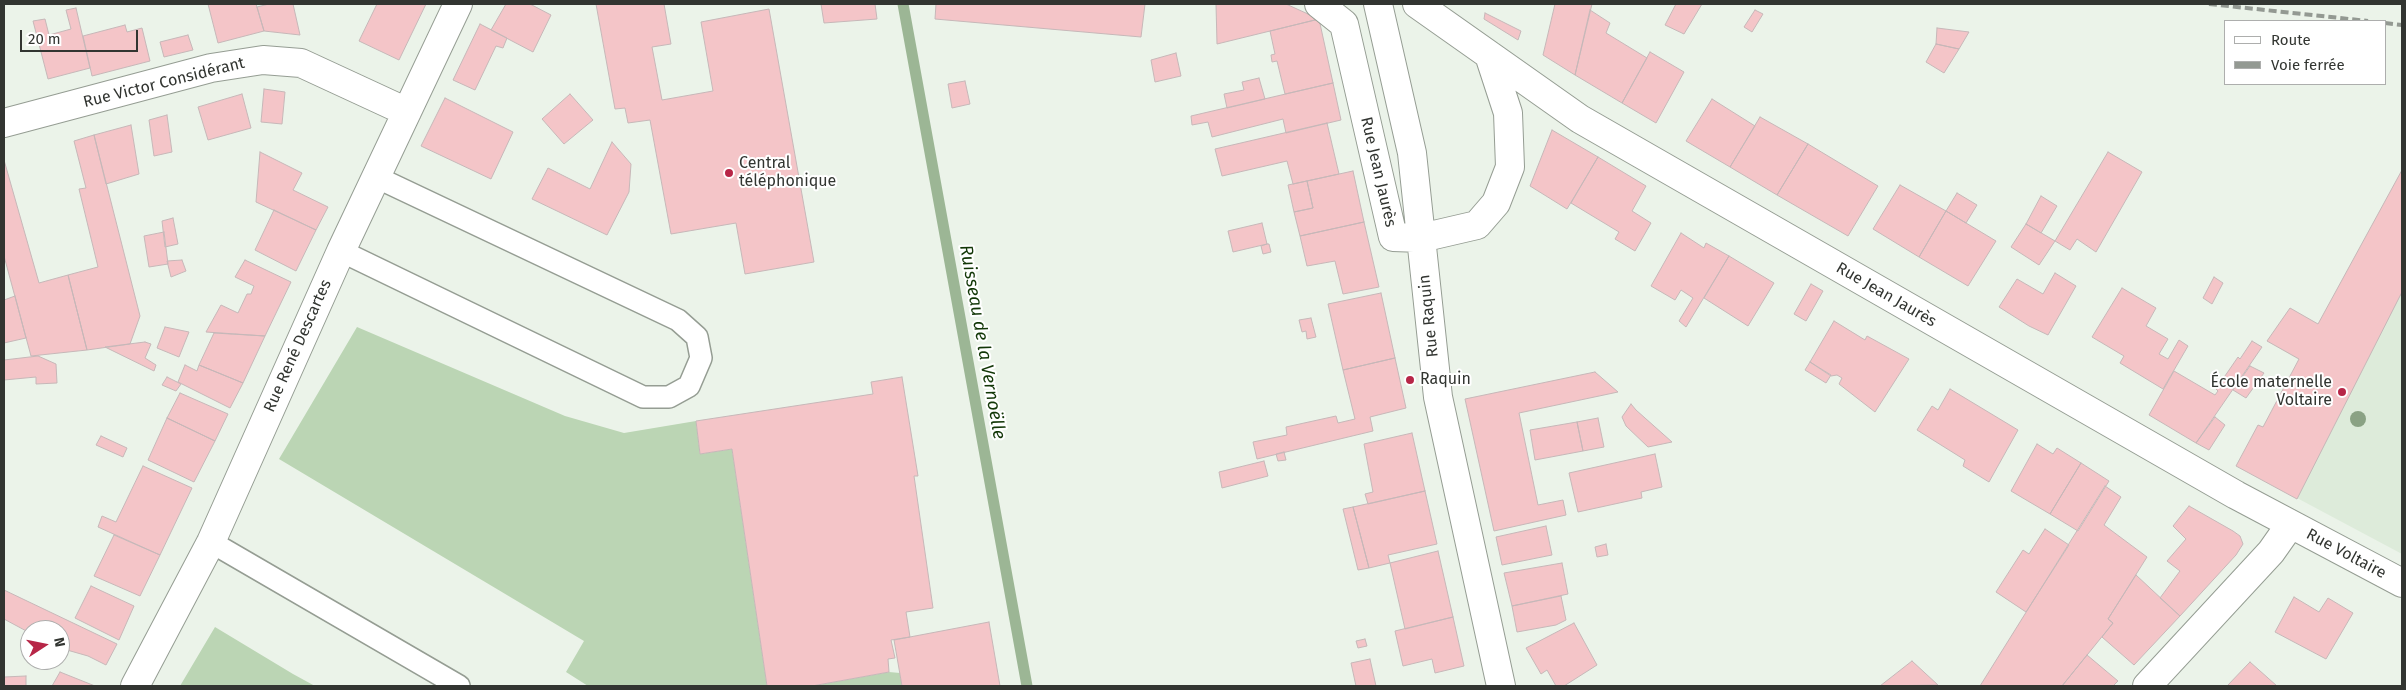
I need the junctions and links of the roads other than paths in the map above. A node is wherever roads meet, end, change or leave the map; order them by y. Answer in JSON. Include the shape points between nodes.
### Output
{"nodes":[{"id":1,"x":458,"y":4,"type":"edge"},
{"id":2,"x":1319,"y":4,"type":"edge"},
{"id":3,"x":1378,"y":4,"type":"edge"},
{"id":4,"x":1417,"y":4,"type":"edge"},
{"id":5,"x":1489,"y":55,"type":"junction"},
{"id":6,"x":406,"y":112,"type":"junction"},
{"id":7,"x":4,"y":123,"type":"edge"},
{"id":8,"x":376,"y":176,"type":"junction"},
{"id":9,"x":1421,"y":238,"type":"junction"},
{"id":10,"x":341,"y":251,"type":"junction"},
{"id":11,"x":2290,"y":525,"type":"junction"},
{"id":12,"x":211,"y":542,"type":"junction"},
{"id":13,"x":2402,"y":583,"type":"edge"},
{"id":14,"x":135,"y":686,"type":"edge"},
{"id":15,"x":460,"y":686,"type":"edge"},
{"id":16,"x":1501,"y":686,"type":"edge"},
{"id":17,"x":2147,"y":686,"type":"edge"}],
"edges":[{"from":1,"to":6,"type":"street","name":"Rue René Descartes"},
{"from":2,"to":9,"type":"street","name":"Rue Jean Jaurès","via":[[1344,24],[1393,236]]},
{"from":3,"to":9,"type":"street","name":"Rue Raquin","via":[[1412,153]]},
{"from":4,"to":5,"type":"street","name":"Rue Jean Jaurès"},
{"from":5,"to":9,"type":"street","name":"Rue Jean Jaurès","via":[[1508,113],[1510,167],[1496,203],[1477,225]]},
{"from":5,"to":11,"type":"street","name":"Rue Jean Jaurès","via":[[1580,119]]},
{"from":6,"to":7,"type":"street","name":"Rue Victor Considérant","via":[[301,63],[263,60],[211,68]]},
{"from":6,"to":8,"type":"street","name":"Rue René Descartes"},
{"from":8,"to":10,"type":"street","name":"Rue René Descartes"},
{"from":8,"to":10,"type":"lane","via":[[678,320],[696,337],[701,358],[689,386],[668,397],[643,397]]},
{"from":9,"to":16,"type":"street","name":"Rue Raquin","via":[[1438,396]]},
{"from":10,"to":12,"type":"street","name":"Rue René Descartes"},
{"from":11,"to":13,"type":"street","name":"Rue Voltaire"},
{"from":11,"to":17,"type":"street","via":[[2271,552]]},
{"from":12,"to":14,"type":"street","name":"Rue René Descartes"},
{"from":12,"to":15,"type":"lane"}]}
